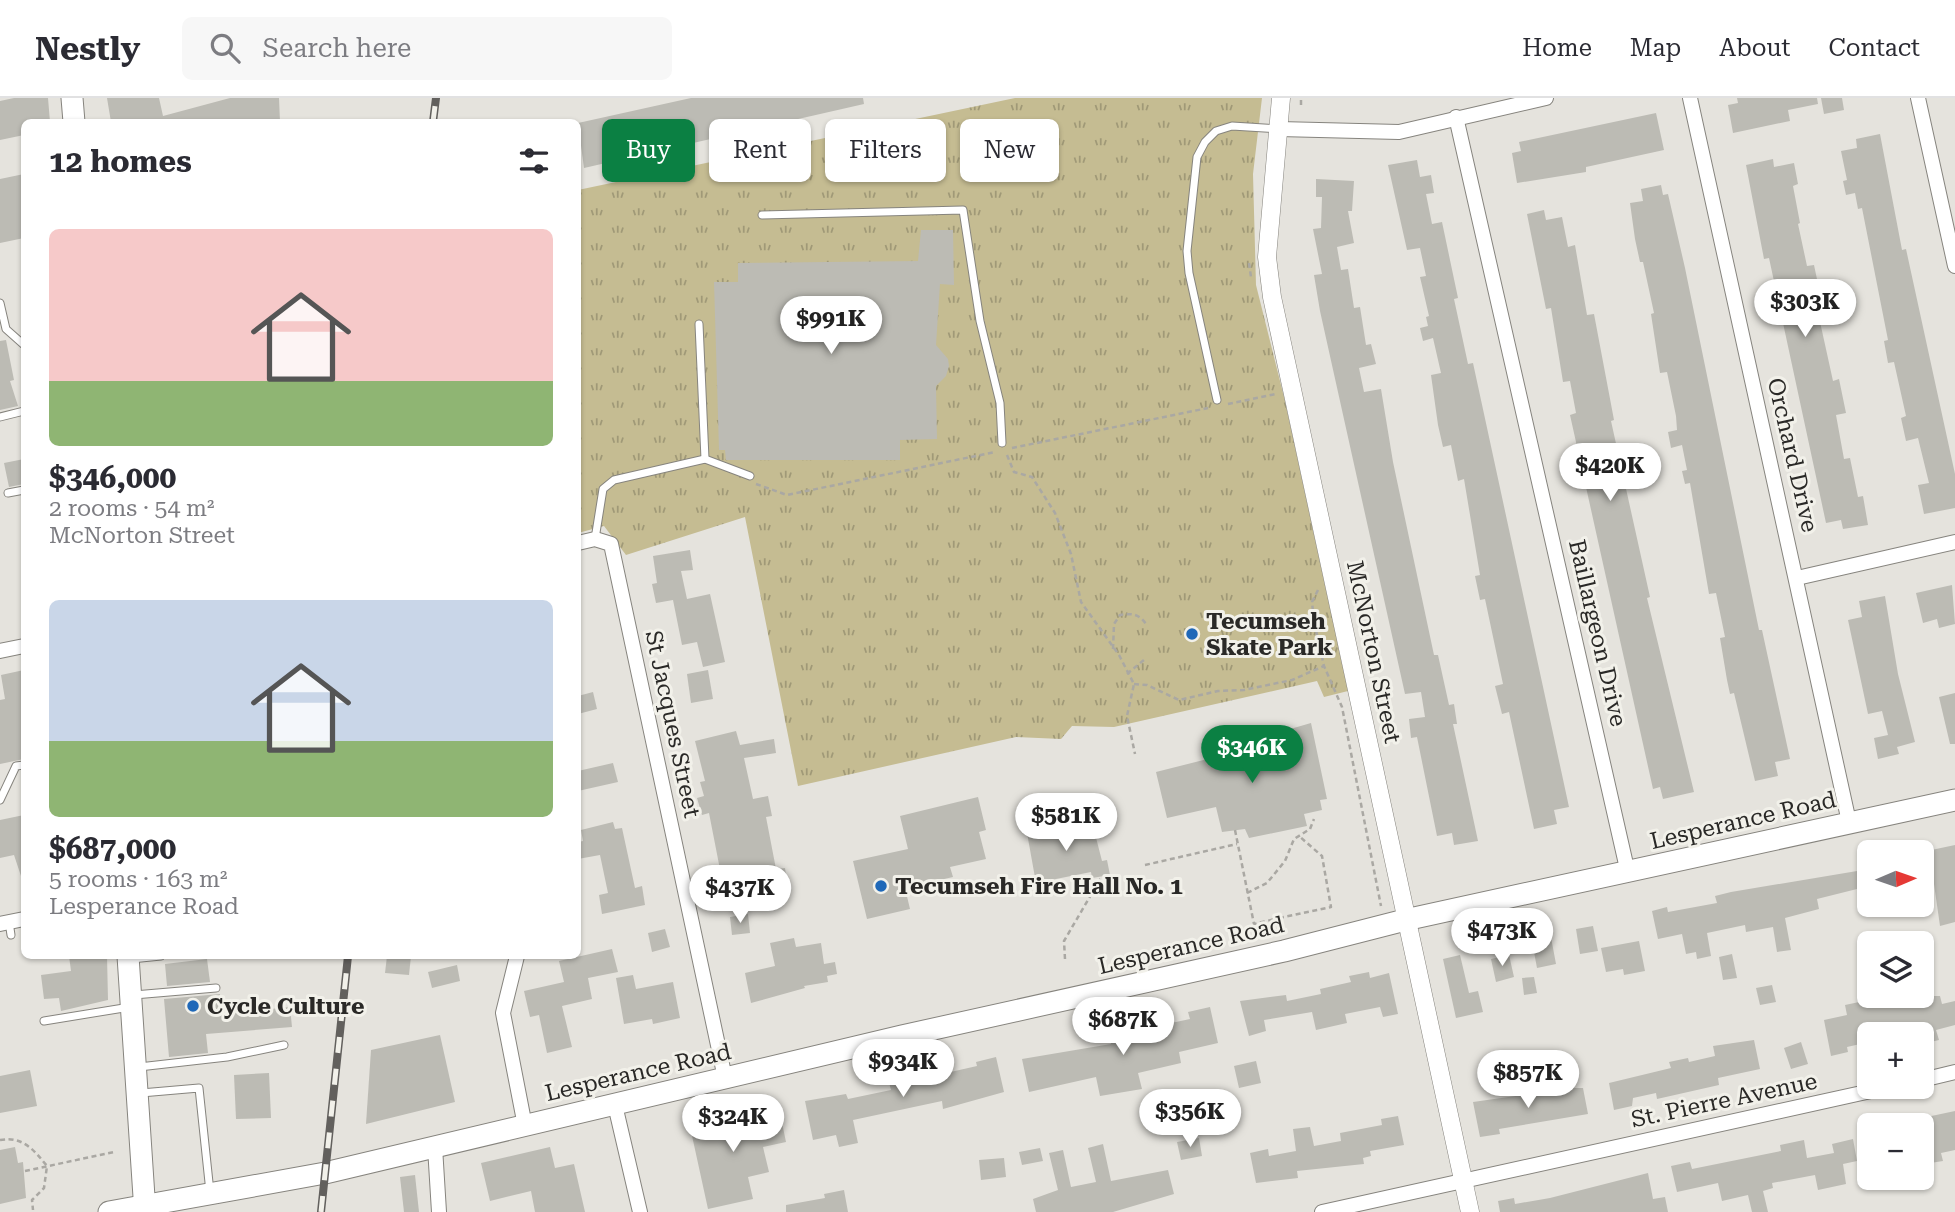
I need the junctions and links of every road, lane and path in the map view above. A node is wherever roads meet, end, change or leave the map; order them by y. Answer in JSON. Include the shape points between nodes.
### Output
{"nodes":[{"id":1,"x":72,"y":98,"type":"edge"},
{"id":2,"x":1281,"y":98,"type":"edge"},
{"id":3,"x":1301,"y":98,"type":"edge"},
{"id":4,"x":1546,"y":98,"type":"edge"},
{"id":5,"x":1690,"y":98,"type":"edge"},
{"id":6,"x":1918,"y":98,"type":"edge"},
{"id":7,"x":1301,"y":105,"type":"dead end"},
{"id":8,"x":1456,"y":117,"type":"junction"},
{"id":9,"x":74,"y":119,"type":"edge"},
{"id":10,"x":1279,"y":129,"type":"junction"},
{"id":11,"x":762,"y":215,"type":"dead end"},
{"id":12,"x":1955,"y":266,"type":"edge"},
{"id":13,"x":0,"y":303,"type":"edge"},
{"id":14,"x":699,"y":324,"type":"dead end"},
{"id":15,"x":21,"y":342,"type":"edge"},
{"id":16,"x":1280,"y":393,"type":"dead end"},
{"id":17,"x":1216,"y":403,"type":"joint"},
{"id":18,"x":1227,"y":404,"type":"dead end"},
{"id":19,"x":21,"y":412,"type":"edge"},
{"id":20,"x":0,"y":416,"type":"edge"},
{"id":21,"x":1003,"y":446,"type":"junction"},
{"id":22,"x":705,"y":460,"type":"junction"},
{"id":23,"x":751,"y":479,"type":"joint"},
{"id":24,"x":21,"y":490,"type":"edge"},
{"id":25,"x":8,"y":493,"type":"dead end"},
{"id":26,"x":595,"y":539,"type":"junction"},
{"id":27,"x":581,"y":542,"type":"edge"},
{"id":28,"x":1955,"y":542,"type":"edge"},
{"id":29,"x":1797,"y":578,"type":"junction"},
{"id":30,"x":1146,"y":624,"type":"dead end"},
{"id":31,"x":21,"y":647,"type":"edge"},
{"id":32,"x":1113,"y":649,"type":"junction"},
{"id":33,"x":0,"y":652,"type":"edge"},
{"id":34,"x":1145,"y":659,"type":"dead end"},
{"id":35,"x":1324,"y":666,"type":"dead end"},
{"id":36,"x":1127,"y":674,"type":"junction"},
{"id":37,"x":1134,"y":684,"type":"junction"},
{"id":38,"x":1135,"y":754,"type":"dead end"},
{"id":39,"x":21,"y":765,"type":"edge"},
{"id":40,"x":0,"y":800,"type":"edge"},
{"id":41,"x":1955,"y":800,"type":"edge"},
{"id":42,"x":1314,"y":819,"type":"dead end"},
{"id":43,"x":1849,"y":822,"type":"junction"},
{"id":44,"x":1235,"y":830,"type":"dead end"},
{"id":45,"x":1299,"y":836,"type":"junction"},
{"id":46,"x":1238,"y":844,"type":"junction"},
{"id":47,"x":1145,"y":865,"type":"dead end"},
{"id":48,"x":1628,"y":873,"type":"junction"},
{"id":49,"x":1102,"y":876,"type":"dead end"},
{"id":50,"x":1247,"y":892,"type":"junction"},
{"id":51,"x":1279,"y":919,"type":"junction"},
{"id":52,"x":1405,"y":920,"type":"junction"},
{"id":53,"x":1284,"y":951,"type":"junction"},
{"id":54,"x":128,"y":959,"type":"edge"},
{"id":55,"x":516,"y":959,"type":"edge"},
{"id":56,"x":1065,"y":959,"type":"dead end"},
{"id":57,"x":216,"y":988,"type":"dead end"},
{"id":58,"x":131,"y":1001,"type":"junction"},
{"id":59,"x":44,"y":1021,"type":"dead end"},
{"id":60,"x":284,"y":1045,"type":"dead end"},
{"id":61,"x":135,"y":1068,"type":"junction"},
{"id":62,"x":1955,"y":1072,"type":"edge"},
{"id":63,"x":1934,"y":1077,"type":"edge"},
{"id":64,"x":725,"y":1079,"type":"junction"},
{"id":65,"x":137,"y":1093,"type":"junction"},
{"id":66,"x":1857,"y":1094,"type":"edge"},
{"id":67,"x":615,"y":1105,"type":"junction"},
{"id":68,"x":525,"y":1125,"type":"junction"},
{"id":69,"x":0,"y":1140,"type":"edge"},
{"id":70,"x":435,"y":1147,"type":"junction"},
{"id":71,"x":114,"y":1152,"type":"dead end"},
{"id":72,"x":47,"y":1166,"type":"junction"},
{"id":73,"x":25,"y":1171,"type":"dead end"},
{"id":74,"x":1464,"y":1181,"type":"junction"},
{"id":75,"x":210,"y":1193,"type":"junction"},
{"id":76,"x":144,"y":1208,"type":"edge"},
{"id":77,"x":33,"y":1210,"type":"edge"},
{"id":78,"x":109,"y":1212,"type":"edge"},
{"id":79,"x":439,"y":1212,"type":"edge"},
{"id":80,"x":640,"y":1212,"type":"edge"},
{"id":81,"x":1322,"y":1212,"type":"edge"},
{"id":82,"x":1471,"y":1212,"type":"edge"}],
"edges":[{"from":1,"to":9,"type":"main road"},
{"from":2,"to":10,"type":"street","name":"McNorton Street"},
{"from":3,"to":7,"type":"path"},
{"from":4,"to":8,"type":"street"},
{"from":5,"to":29,"type":"street","name":"Orchard Drive"},
{"from":6,"to":12,"type":"street"},
{"from":8,"to":10,"type":"street","via":[[1399,132]]},
{"from":8,"to":48,"type":"street","name":"Baillargeon Drive"},
{"from":10,"to":17,"type":"lane","via":[[1250,126],[1216,131],[1197,157],[1187,251]]},
{"from":10,"to":52,"type":"street","name":"McNorton Street","via":[[1267,257],[1272,297]]},
{"from":11,"to":21,"type":"lane","via":[[963,210],[980,321],[1000,403]]},
{"from":13,"to":15,"type":"lane","via":[[6,329]]},
{"from":14,"to":22,"type":"lane"},
{"from":16,"to":18,"type":"path"},
{"from":17,"to":21,"type":"path"},
{"from":19,"to":20,"type":"lane"},
{"from":21,"to":23,"type":"path","via":[[787,495]]},
{"from":21,"to":32,"type":"path","via":[[1014,472],[1032,477],[1055,513],[1082,602]]},
{"from":22,"to":23,"type":"lane"},
{"from":22,"to":26,"type":"lane","via":[[614,480],[603,489]]},
{"from":24,"to":25,"type":"lane"},
{"from":26,"to":27,"type":"street"},
{"from":26,"to":64,"type":"street","name":"St Jacques Street","via":[[611,544]]},
{"from":28,"to":29,"type":"street"},
{"from":29,"to":43,"type":"street","name":"Orchard Drive"},
{"from":30,"to":32,"type":"path","via":[[1140,616],[1120,615],[1114,624]]},
{"from":31,"to":33,"type":"street"},
{"from":32,"to":36,"type":"path"},
{"from":34,"to":36,"type":"path"},
{"from":35,"to":37,"type":"path","via":[[1292,680],[1179,701],[1147,685]]},
{"from":36,"to":37,"type":"path"},
{"from":37,"to":38,"type":"path","via":[[1127,716]]},
{"from":39,"to":40,"type":"lane","via":[[16,766]]},
{"from":41,"to":43,"type":"main road","name":"Lesperance Road"},
{"from":42,"to":45,"type":"path","via":[[1310,829]]},
{"from":43,"to":48,"type":"main road","name":"Lesperance Road"},
{"from":44,"to":46,"type":"path"},
{"from":45,"to":50,"type":"path","via":[[1267,883]]},
{"from":45,"to":51,"type":"path","via":[[1322,856],[1331,907]]},
{"from":46,"to":47,"type":"path"},
{"from":46,"to":50,"type":"path"},
{"from":48,"to":52,"type":"main road","name":"Lesperance Road"},
{"from":49,"to":56,"type":"path","via":[[1064,941]]},
{"from":50,"to":51,"type":"path","via":[[1254,925]]},
{"from":51,"to":53,"type":"path"},
{"from":52,"to":53,"type":"main road","name":"Lesperance Road"},
{"from":52,"to":74,"type":"street","name":"McNorton Street"},
{"from":53,"to":64,"type":"main road","name":"Lesperance Road"},
{"from":54,"to":58,"type":"main road"},
{"from":55,"to":68,"type":"street","via":[[503,1013]]},
{"from":57,"to":58,"type":"lane"},
{"from":58,"to":59,"type":"lane"},
{"from":58,"to":61,"type":"main road"},
{"from":60,"to":61,"type":"lane"},
{"from":61,"to":65,"type":"main road"},
{"from":62,"to":63,"type":"street"},
{"from":64,"to":67,"type":"main road","name":"Lesperance Road"},
{"from":65,"to":75,"type":"lane","via":[[200,1088]]},
{"from":65,"to":76,"type":"main road"},
{"from":66,"to":74,"type":"street","name":"St. Pierre Avenue"},
{"from":67,"to":68,"type":"main road","name":"Lesperance Road"},
{"from":67,"to":80,"type":"street"},
{"from":68,"to":70,"type":"main road","name":"Lesperance Road"},
{"from":69,"to":72,"type":"path","via":[[12,1138],[32,1146]]},
{"from":70,"to":75,"type":"main road","name":"Lesperance Road"},
{"from":70,"to":79,"type":"street"},
{"from":71,"to":72,"type":"path"},
{"from":72,"to":73,"type":"path"},
{"from":72,"to":77,"type":"path","via":[[44,1188],[32,1200]]},
{"from":74,"to":81,"type":"street","name":"St. Pierre Avenue"},
{"from":74,"to":82,"type":"street","name":"McNorton Street"},
{"from":75,"to":76,"type":"main road","name":"Lesperance Road"},
{"from":76,"to":78,"type":"main road","name":"Lesperance Road"}]}
